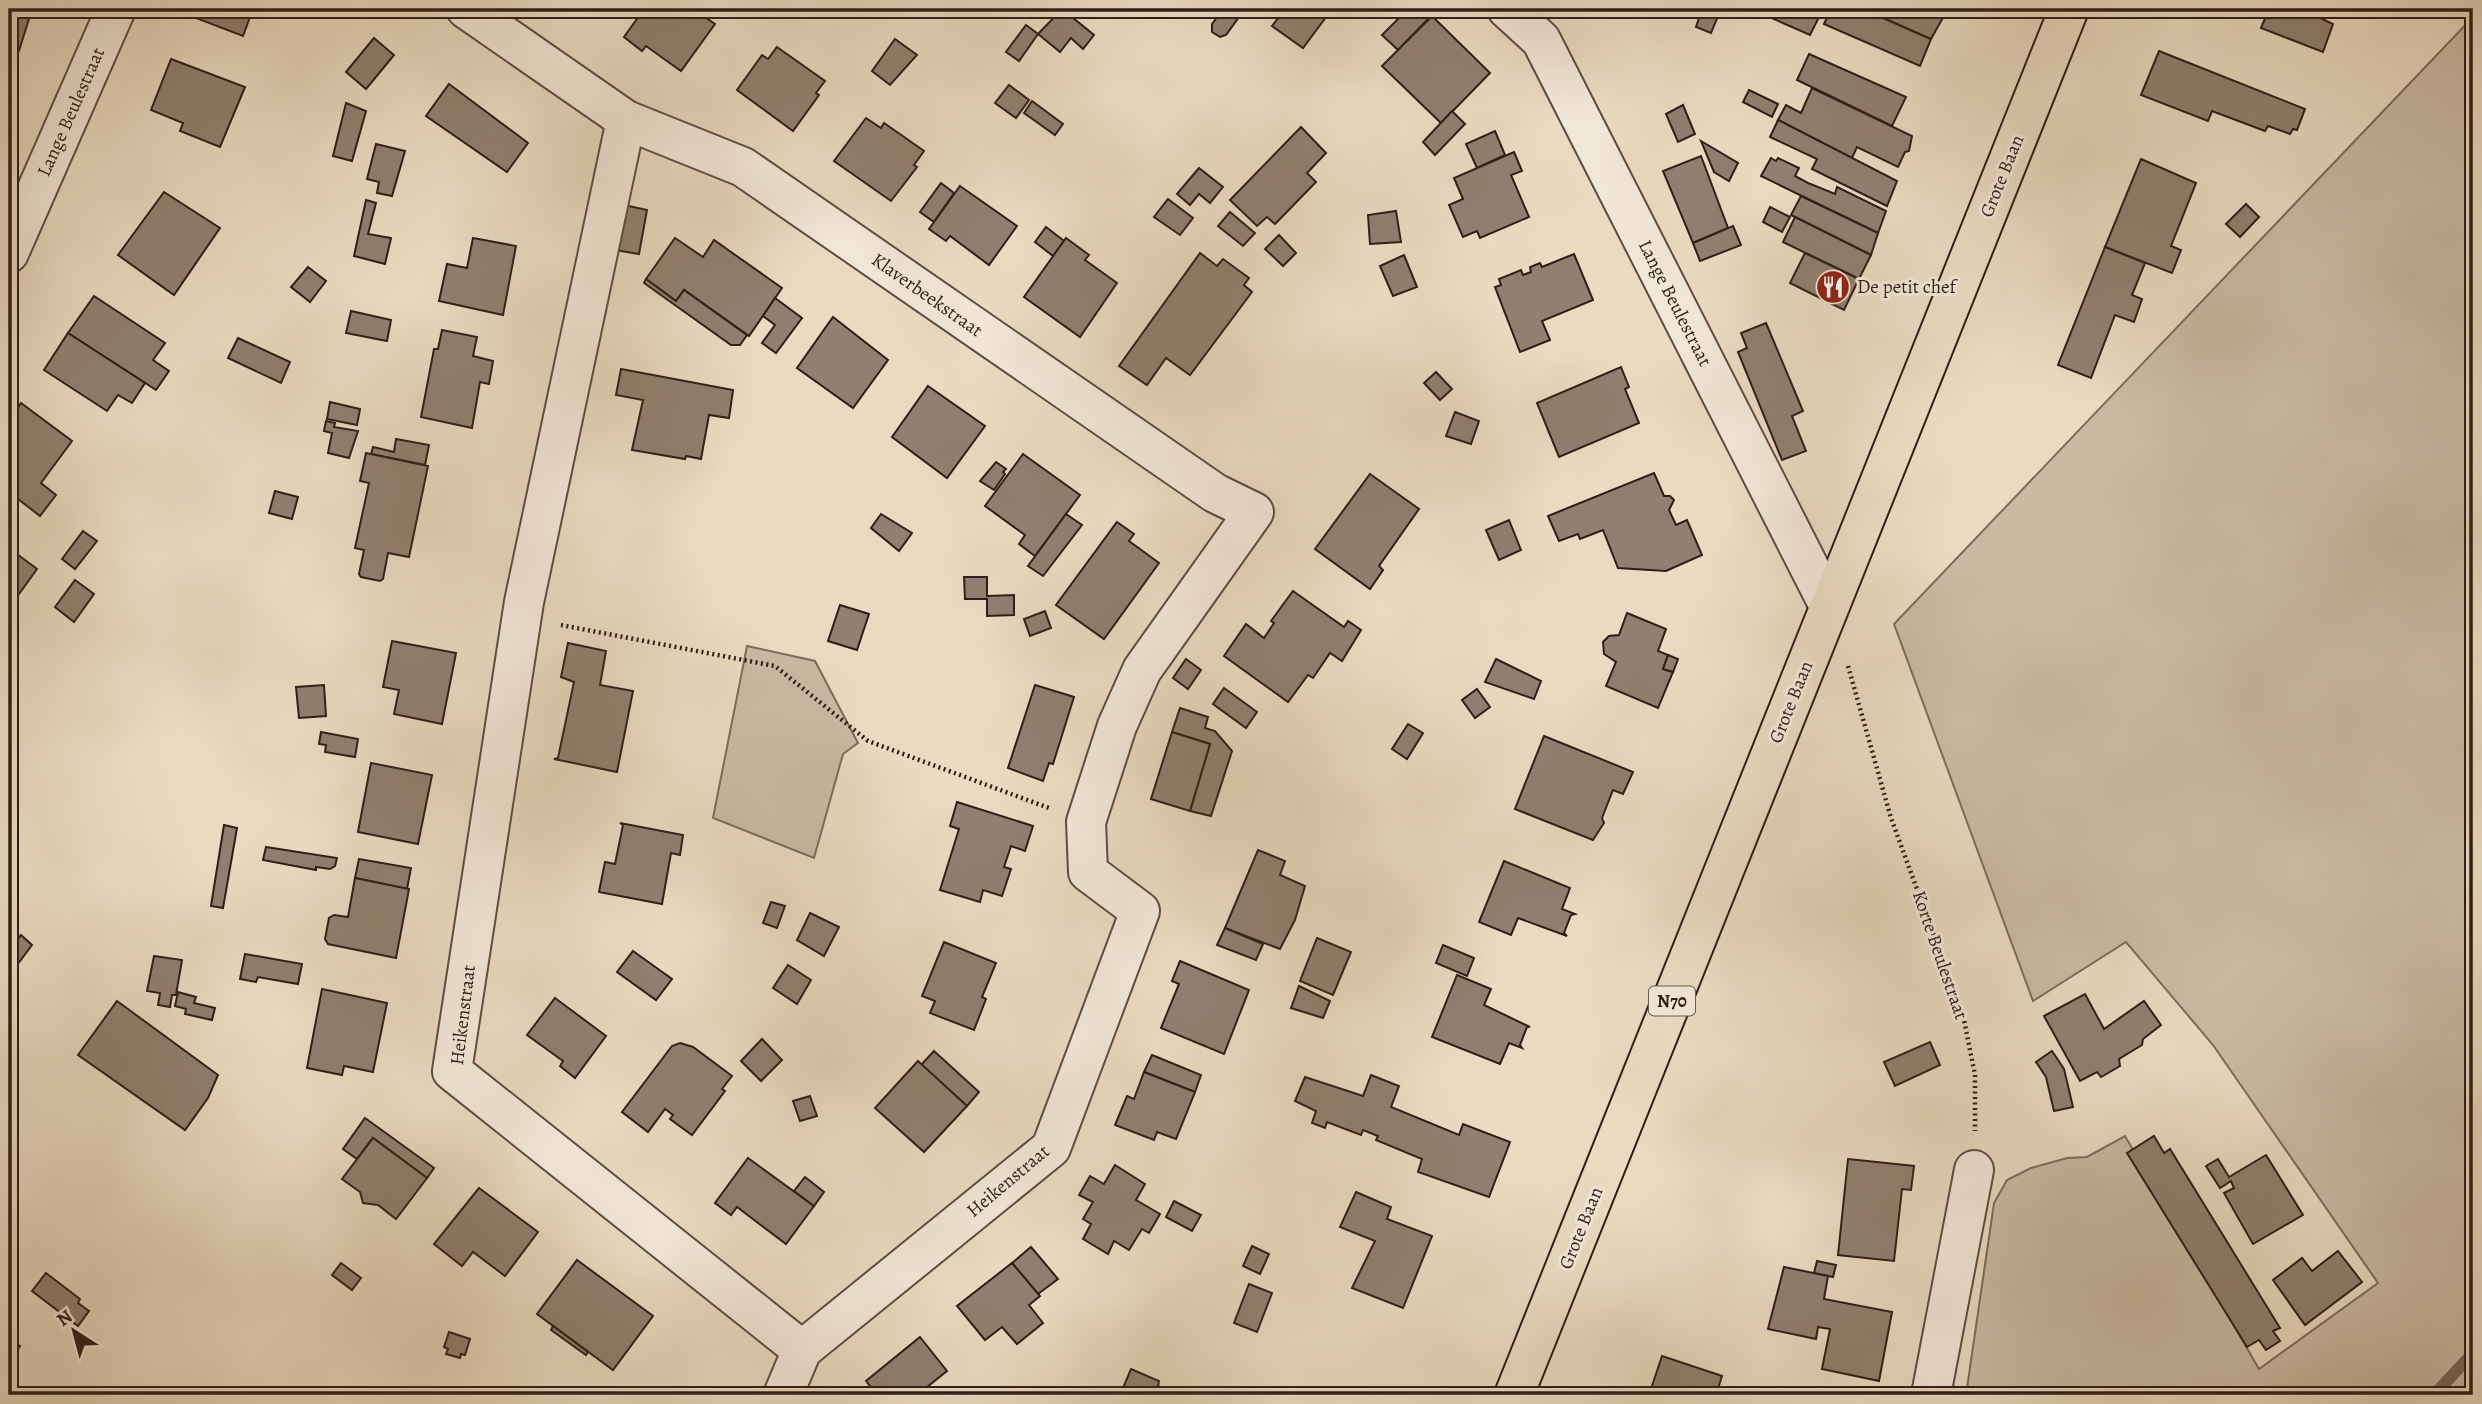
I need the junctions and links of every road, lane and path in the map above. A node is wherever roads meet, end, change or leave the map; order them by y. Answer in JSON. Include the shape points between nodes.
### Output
{"nodes":[{"id":1,"x":116,"y":9,"type":"edge"},
{"id":2,"x":466,"y":9,"type":"edge"},
{"id":3,"x":1507,"y":9,"type":"edge"},
{"id":4,"x":2069,"y":9,"type":"edge"},
{"id":5,"x":626,"y":120,"type":"junction"},
{"id":6,"x":9,"y":253,"type":"edge"},
{"id":7,"x":1829,"y":606,"type":"junction"},
{"id":8,"x":523,"y":610,"type":"junction"},
{"id":9,"x":1086,"y":822,"type":"junction"},
{"id":10,"x":1975,"y":1170,"type":"joint"},
{"id":11,"x":802,"y":1350,"type":"junction"},
{"id":12,"x":783,"y":1395,"type":"edge"},
{"id":13,"x":1514,"y":1395,"type":"edge"},
{"id":14,"x":1931,"y":1395,"type":"edge"}],
"edges":[{"from":1,"to":6,"type":"street","name":"Lange Beulestraat"},
{"from":2,"to":5,"type":"street","name":"Klaverbeekstraat"},
{"from":3,"to":7,"type":"street","name":"Lange Beulestraat","via":[[1541,40]]},
{"from":4,"to":7,"type":"main road","name":"Grote Baan","number":"N70"},
{"from":5,"to":8,"type":"street"},
{"from":5,"to":9,"type":"street","name":"Klaverbeekstraat","via":[[743,167],[1215,494],[1254,512],[1142,670],[1117,726]]},
{"from":7,"to":10,"type":"path","name":"Korte Beulestraat","via":[[1891,818],[1963,1015],[1975,1075]]},
{"from":7,"to":13,"type":"main road","name":"Grote Baan","number":"N70"},
{"from":8,"to":9,"type":"path","via":[[775,666],[868,741]]},
{"from":8,"to":11,"type":"street","name":"Heikenstraat","via":[[452,1071]]},
{"from":9,"to":11,"type":"street","name":"Heikenstraat","via":[[1088,872],[1140,911],[1051,1148]]},
{"from":10,"to":14,"type":"street"},
{"from":11,"to":12,"type":"street","name":"Heikenstraat"}]}
